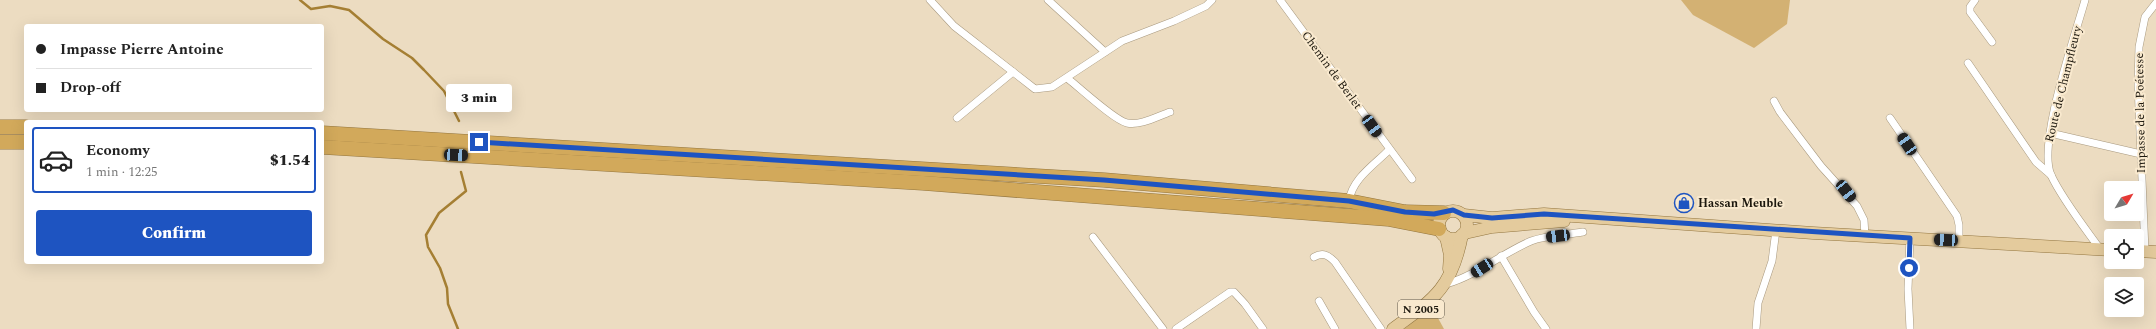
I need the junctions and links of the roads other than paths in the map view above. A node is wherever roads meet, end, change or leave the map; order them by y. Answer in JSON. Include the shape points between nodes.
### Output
{"nodes":[{"id":1,"x":930,"y":0,"type":"edge"},
{"id":2,"x":1048,"y":0,"type":"edge"},
{"id":3,"x":1212,"y":0,"type":"edge"},
{"id":4,"x":1280,"y":0,"type":"edge"},
{"id":5,"x":1975,"y":0,"type":"edge"},
{"id":6,"x":2085,"y":0,"type":"edge"},
{"id":7,"x":2156,"y":3,"type":"edge"},
{"id":8,"x":1992,"y":42,"type":"dead end"},
{"id":9,"x":1105,"y":52,"type":"junction"},
{"id":10,"x":1968,"y":63,"type":"dead end"},
{"id":11,"x":1013,"y":72,"type":"junction"},
{"id":12,"x":1067,"y":78,"type":"junction"},
{"id":13,"x":1774,"y":100,"type":"dead end"},
{"id":14,"x":1170,"y":112,"type":"dead end"},
{"id":15,"x":956,"y":118,"type":"dead end"},
{"id":16,"x":1890,"y":118,"type":"dead end"},
{"id":17,"x":0,"y":127,"type":"edge"},
{"id":18,"x":24,"y":127,"type":"edge"},
{"id":19,"x":2050,"y":132,"type":"junction"},
{"id":20,"x":324,"y":133,"type":"edge"},
{"id":21,"x":0,"y":142,"type":"edge"},
{"id":22,"x":24,"y":142,"type":"edge"},
{"id":23,"x":324,"y":147,"type":"edge"},
{"id":24,"x":1390,"y":150,"type":"junction"},
{"id":25,"x":2140,"y":154,"type":"junction"},
{"id":26,"x":2051,"y":175,"type":"junction"},
{"id":27,"x":1412,"y":179,"type":"dead end"},
{"id":28,"x":1349,"y":201,"type":"junction"},
{"id":29,"x":1444,"y":213,"type":"junction"},
{"id":30,"x":1464,"y":215,"type":"junction"},
{"id":31,"x":1585,"y":218,"type":"junction"},
{"id":32,"x":1384,"y":219,"type":"junction"},
{"id":33,"x":1776,"y":230,"type":"junction"},
{"id":34,"x":1583,"y":232,"type":"dead end"},
{"id":35,"x":1443,"y":233,"type":"junction"},
{"id":36,"x":1464,"y":234,"type":"junction"},
{"id":37,"x":1865,"y":236,"type":"junction"},
{"id":38,"x":1093,"y":237,"type":"dead end"},
{"id":39,"x":1910,"y":238,"type":"junction"},
{"id":40,"x":1960,"y":241,"type":"junction"},
{"id":41,"x":2104,"y":246,"type":"edge"},
{"id":42,"x":2104,"y":249,"type":"edge"},
{"id":43,"x":2146,"y":251,"type":"edge"},
{"id":44,"x":1501,"y":256,"type":"junction"},
{"id":45,"x":1314,"y":258,"type":"dead end"},
{"id":46,"x":1446,"y":284,"type":"junction"},
{"id":47,"x":1319,"y":301,"type":"dead end"},
{"id":48,"x":1163,"y":329,"type":"edge"},
{"id":49,"x":1176,"y":329,"type":"edge"},
{"id":50,"x":1263,"y":329,"type":"edge"},
{"id":51,"x":1335,"y":329,"type":"edge"},
{"id":52,"x":1381,"y":329,"type":"edge"},
{"id":53,"x":1393,"y":329,"type":"edge"},
{"id":54,"x":1546,"y":329,"type":"edge"},
{"id":55,"x":1756,"y":329,"type":"edge"},
{"id":56,"x":1910,"y":329,"type":"edge"}],
"edges":[{"from":1,"to":11,"type":"street","via":[[954,26]]},
{"from":2,"to":9,"type":"street"},
{"from":3,"to":9,"type":"street","via":[[1206,6],[1122,41]]},
{"from":4,"to":24,"type":"street","name":"Chemin de Berlet"},
{"from":5,"to":8,"type":"street","via":[[1970,12]]},
{"from":6,"to":19,"type":"street","name":"Route de Champfleury"},
{"from":7,"to":25,"type":"street","name":"Impasse de la Poétesse","via":[[2145,17],[2139,47]]},
{"from":9,"to":12,"type":"street"},
{"from":10,"to":26,"type":"street","via":[[2036,162]]},
{"from":11,"to":12,"type":"street","via":[[1035,89],[1052,87]]},
{"from":11,"to":15,"type":"street"},
{"from":12,"to":14,"type":"street","via":[[1127,123]]},
{"from":13,"to":37,"type":"street","via":[[1780,112],[1817,160],[1857,206],[1864,220]]},
{"from":16,"to":40,"type":"street","via":[[1957,216]]},
{"from":17,"to":18,"type":"highway"},
{"from":19,"to":25,"type":"street"},
{"from":19,"to":26,"type":"street","name":"Route de Champfleury","via":[[2047,154]]},
{"from":20,"to":28,"type":"highway","via":[[924,168]]},
{"from":21,"to":22,"type":"highway"},
{"from":23,"to":32,"type":"highway","via":[[923,183]]},
{"from":24,"to":27,"type":"street","name":"Chemin de Berlet"},
{"from":24,"to":28,"type":"street","via":[[1356,182],[1352,187]]},
{"from":25,"to":43,"type":"street","name":"Impasse de la Poétesse"},
{"from":26,"to":41,"type":"street","name":"Route de Champfleury"},
{"from":28,"to":29,"type":"highway","via":[[1405,212]]},
{"from":28,"to":32,"type":"highway","via":[[1349,206],[1354,210]]},
{"from":29,"to":30,"type":"main road","via":[[1453,210]]},
{"from":29,"to":35,"type":"main road","via":[[1439,220]]},
{"from":30,"to":31,"type":"main road","via":[[1492,218],[1544,214]]},
{"from":30,"to":36,"type":"main road","via":[[1467,224]]},
{"from":31,"to":33,"type":"main road"},
{"from":31,"to":36,"type":"main road","via":[[1492,227]]},
{"from":32,"to":35,"type":"highway"},
{"from":33,"to":37,"type":"main road"},
{"from":33,"to":55,"type":"street","via":[[1772,261],[1758,303]]},
{"from":34,"to":44,"type":"street","via":[[1532,241]]},
{"from":35,"to":36,"type":"main road","via":[[1453,239]]},
{"from":35,"to":46,"type":"main road","number":"N 2005","via":[[1450,262]]},
{"from":36,"to":46,"type":"main road","number":"N 2005"},
{"from":37,"to":39,"type":"main road"},
{"from":38,"to":48,"type":"street"},
{"from":39,"to":40,"type":"main road"},
{"from":39,"to":56,"type":"street"},
{"from":40,"to":42,"type":"main road"},
{"from":44,"to":46,"type":"street","via":[[1472,275]]},
{"from":44,"to":54,"type":"street"},
{"from":45,"to":52,"type":"street","via":[[1323,254],[1335,262]]},
{"from":46,"to":53,"type":"main road","number":"N 2005","via":[[1428,304]]},
{"from":47,"to":51,"type":"street"},
{"from":49,"to":50,"type":"street","via":[[1230,292],[1234,292],[1245,304]]}]}
